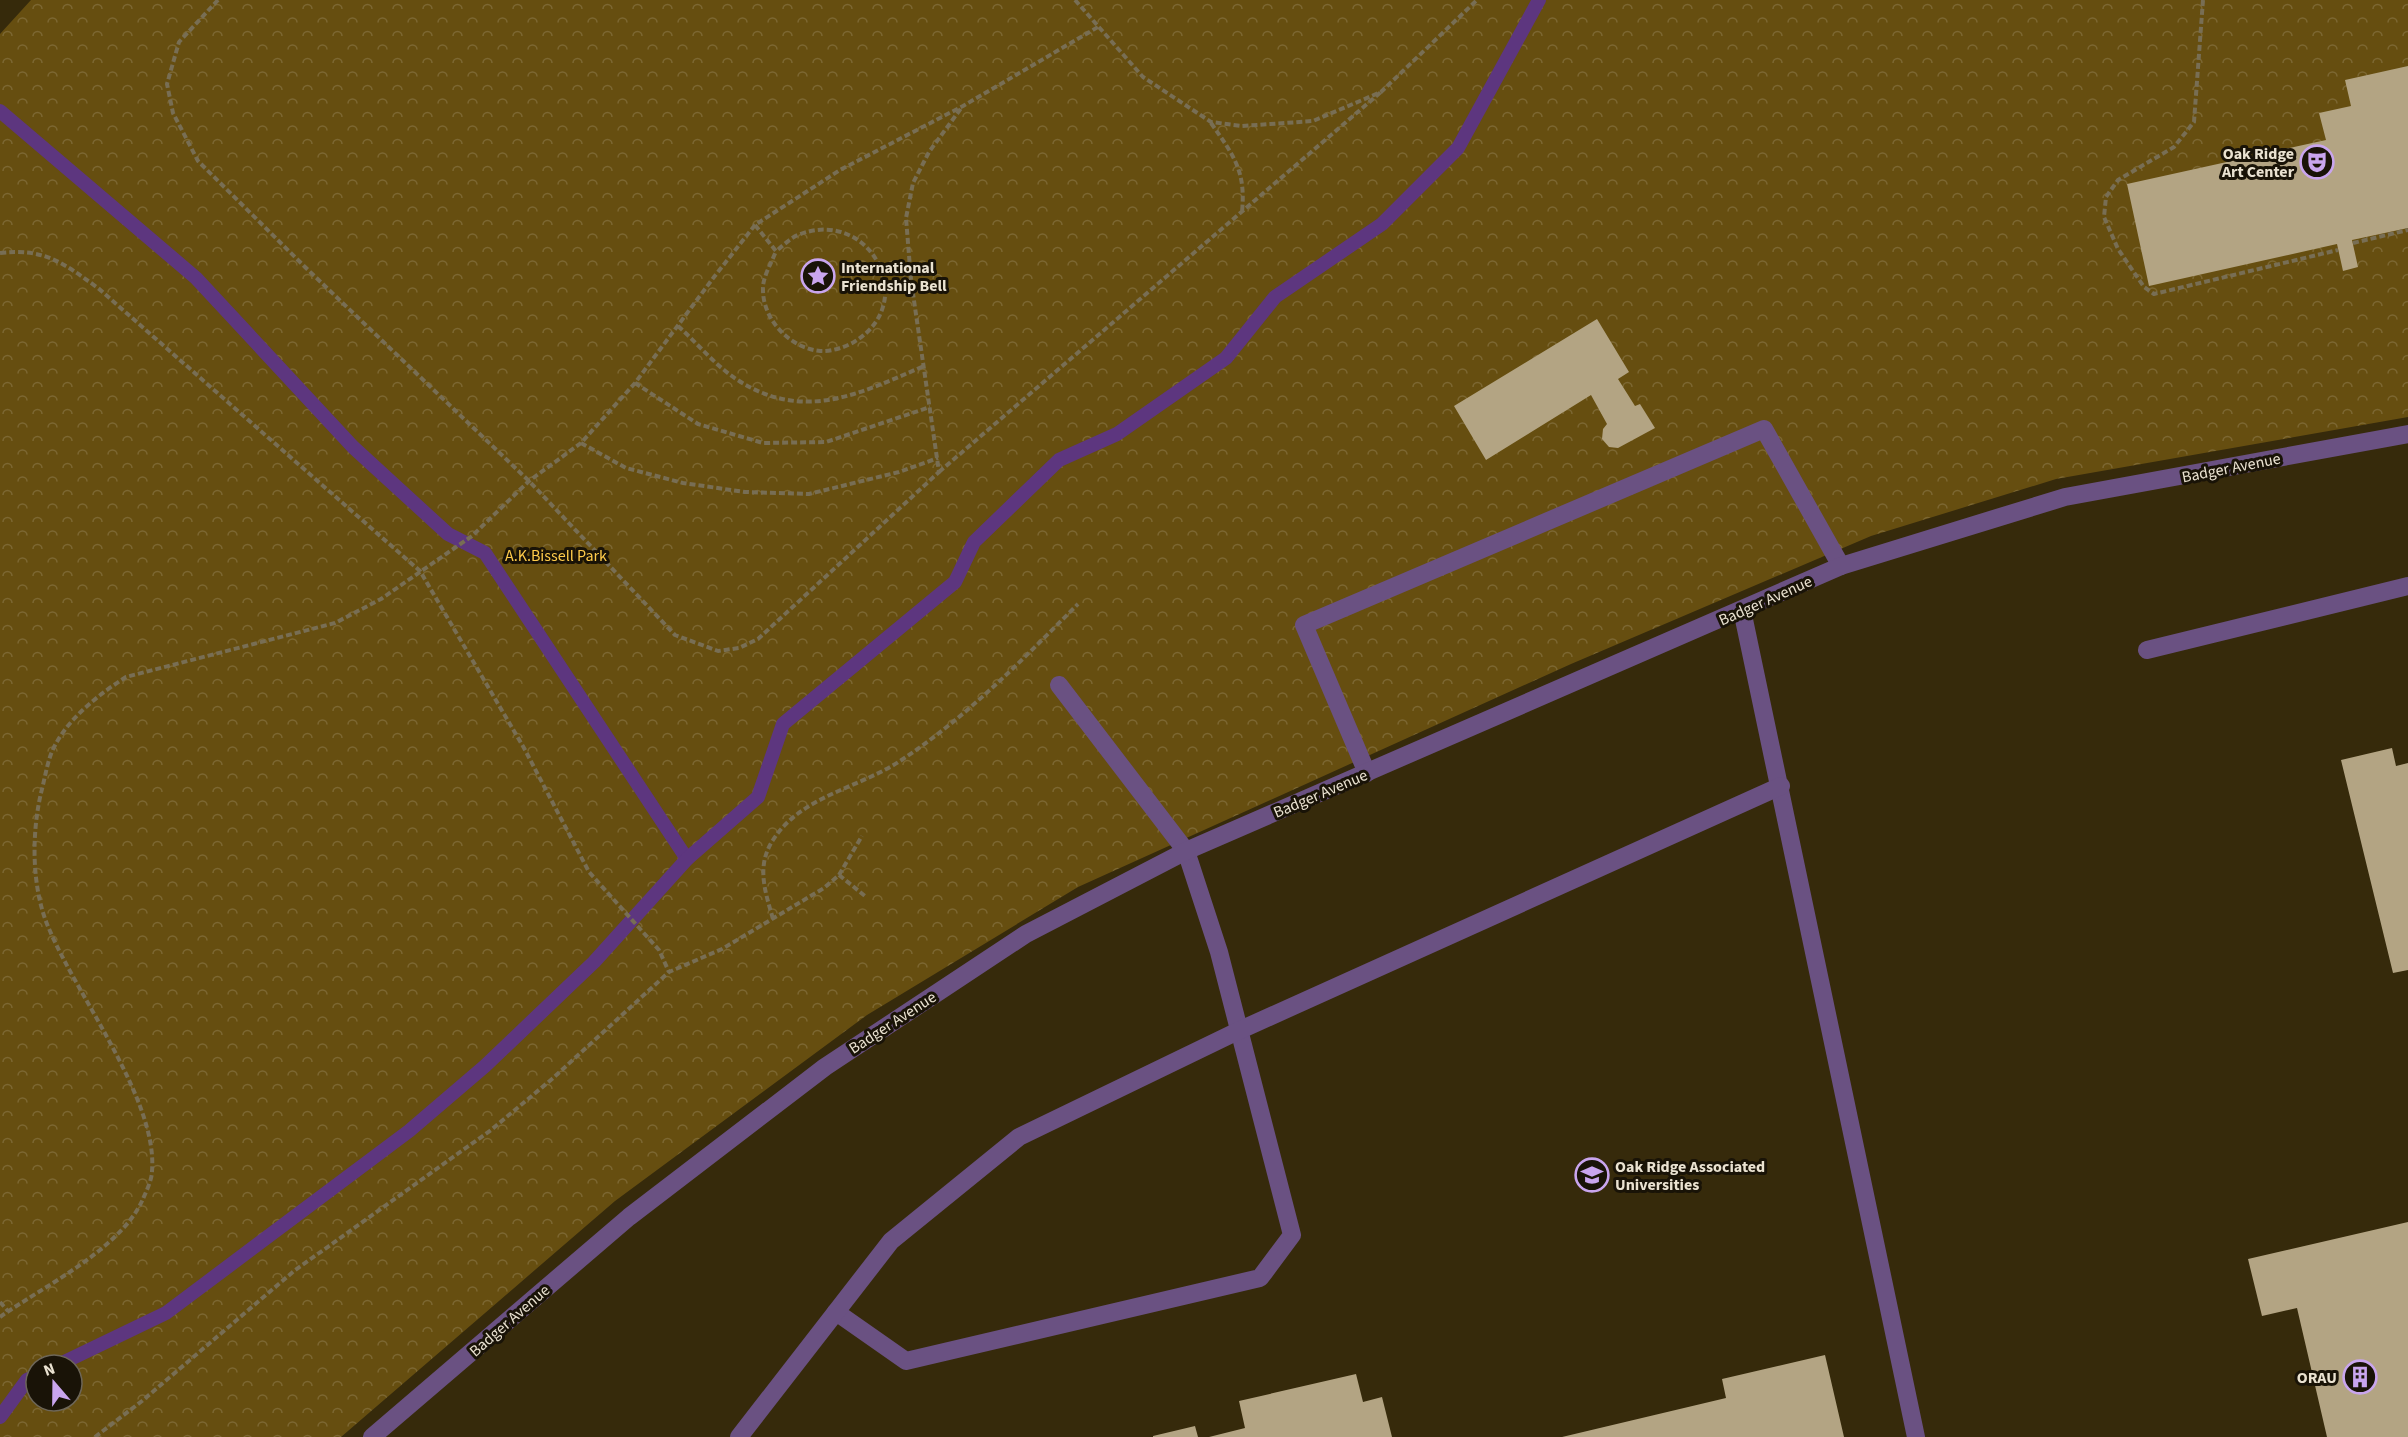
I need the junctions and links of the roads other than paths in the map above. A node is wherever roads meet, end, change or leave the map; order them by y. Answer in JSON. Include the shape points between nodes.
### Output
{"nodes":[{"id":1,"x":2408,"y":434,"type":"edge"},
{"id":2,"x":1841,"y":566,"type":"junction"},
{"id":3,"x":2408,"y":586,"type":"edge"},
{"id":4,"x":1743,"y":610,"type":"junction"},
{"id":5,"x":2147,"y":650,"type":"dead end"},
{"id":6,"x":1059,"y":685,"type":"dead end"},
{"id":7,"x":1367,"y":773,"type":"junction"},
{"id":8,"x":1781,"y":786,"type":"junction"},
{"id":9,"x":1186,"y":851,"type":"junction"},
{"id":10,"x":1238,"y":1031,"type":"junction"},
{"id":11,"x":836,"y":1312,"type":"junction"},
{"id":12,"x":372,"y":1437,"type":"edge"},
{"id":13,"x":739,"y":1437,"type":"edge"},
{"id":14,"x":1916,"y":1437,"type":"edge"}],
"edges":[{"from":1,"to":2,"type":"street","name":"Badger Avenue","via":[[2066,497]]},
{"from":2,"to":4,"type":"street","name":"Badger Avenue"},
{"from":2,"to":7,"type":"street","via":[[1764,429],[1304,625]]},
{"from":3,"to":5,"type":"street"},
{"from":4,"to":7,"type":"street","name":"Badger Avenue"},
{"from":4,"to":8,"type":"street"},
{"from":6,"to":9,"type":"street"},
{"from":7,"to":9,"type":"street","name":"Badger Avenue"},
{"from":8,"to":10,"type":"street"},
{"from":8,"to":14,"type":"street"},
{"from":9,"to":10,"type":"street","via":[[1219,952]]},
{"from":9,"to":12,"type":"street","name":"Badger Avenue","via":[[1026,934],[825,1067],[629,1217]]},
{"from":10,"to":11,"type":"street","via":[[1019,1137],[891,1241]]},
{"from":10,"to":11,"type":"street","via":[[1292,1235],[1260,1278],[906,1361]]},
{"from":11,"to":13,"type":"street"}]}
